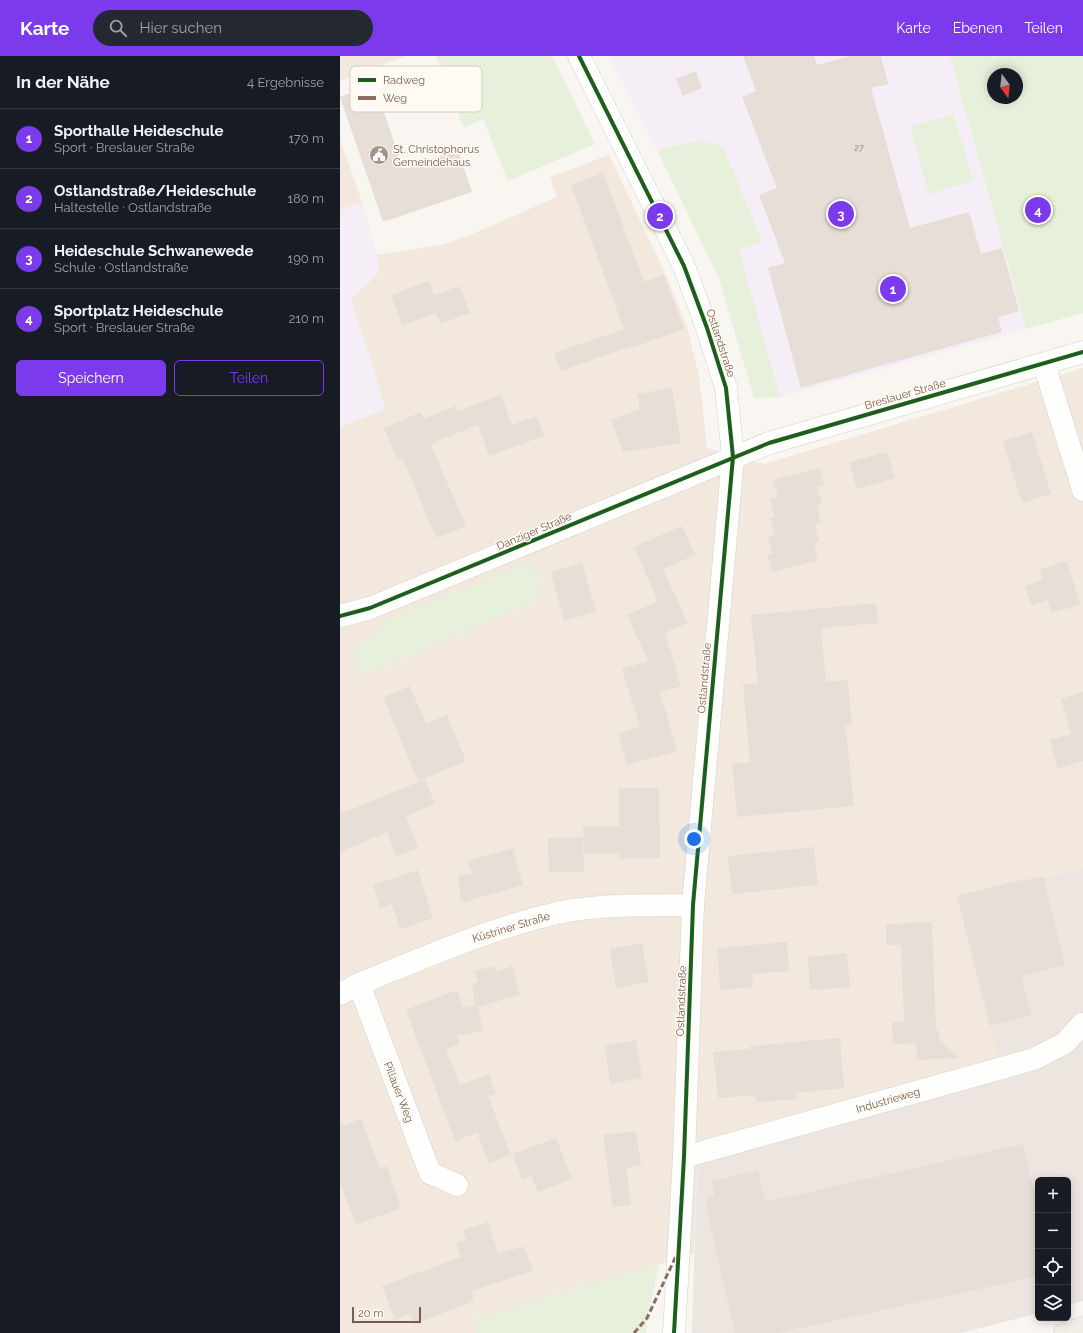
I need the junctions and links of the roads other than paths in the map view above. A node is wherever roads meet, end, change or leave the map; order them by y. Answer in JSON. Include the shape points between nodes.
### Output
{"nodes":[{"id":1,"x":579,"y":56,"type":"edge"},
{"id":2,"x":1083,"y":352,"type":"edge"},
{"id":3,"x":1044,"y":364,"type":"junction"},
{"id":4,"x":733,"y":457,"type":"junction"},
{"id":5,"x":1083,"y":490,"type":"edge"},
{"id":6,"x":340,"y":616,"type":"edge"},
{"id":7,"x":693,"y":905,"type":"junction"},
{"id":8,"x":349,"y":989,"type":"edge"},
{"id":9,"x":1082,"y":1024,"type":"dead end"},
{"id":10,"x":684,"y":1157,"type":"junction"},
{"id":11,"x":457,"y":1185,"type":"dead end"},
{"id":12,"x":1083,"y":1328,"type":"edge"},
{"id":13,"x":674,"y":1333,"type":"edge"},
{"id":14,"x":1065,"y":1333,"type":"edge"}],
"edges":[{"from":1,"to":4,"type":"street","name":"Ostlandstraße","via":[[684,266],[726,388]]},
{"from":2,"to":3,"type":"street","name":"Breslauer Straße"},
{"from":3,"to":4,"type":"street","name":"Breslauer Straße","via":[[769,443]]},
{"from":3,"to":5,"type":"street"},
{"from":4,"to":6,"type":"street","name":"Danziger Straße","via":[[370,608]]},
{"from":4,"to":7,"type":"street","name":"Ostlandstraße"},
{"from":7,"to":8,"type":"street","name":"Küstriner Straße","via":[[612,906],[555,913],[481,935]]},
{"from":7,"to":10,"type":"street","name":"Ostlandstraße"},
{"from":8,"to":11,"type":"street","name":"Pillauer Weg","via":[[430,1173]]},
{"from":9,"to":10,"type":"street","name":"Industrieweg","via":[[1065,1043],[1034,1059]]},
{"from":10,"to":13,"type":"street","name":"Ostlandstraße"},
{"from":12,"to":14,"type":"main road"}]}
